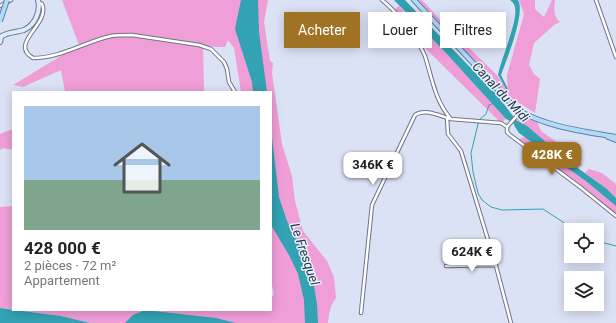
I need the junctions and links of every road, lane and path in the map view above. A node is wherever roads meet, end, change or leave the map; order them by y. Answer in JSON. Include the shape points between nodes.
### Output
{"nodes":[{"id":1,"x":7,"y":0,"type":"edge"},
{"id":2,"x":11,"y":0,"type":"edge"},
{"id":3,"x":382,"y":0,"type":"edge"},
{"id":4,"x":414,"y":0,"type":"edge"},
{"id":5,"x":596,"y":0,"type":"edge"},
{"id":6,"x":38,"y":1,"type":"edge"},
{"id":7,"x":0,"y":6,"type":"edge"},
{"id":8,"x":0,"y":20,"type":"edge"},
{"id":9,"x":0,"y":42,"type":"edge"},
{"id":10,"x":616,"y":57,"type":"edge"},
{"id":11,"x":234,"y":91,"type":"edge"},
{"id":12,"x":521,"y":111,"type":"junction"},
{"id":13,"x":449,"y":118,"type":"junction"},
{"id":14,"x":507,"y":127,"type":"junction"},
{"id":15,"x":602,"y":135,"type":"junction"},
{"id":16,"x":616,"y":137,"type":"edge"},
{"id":17,"x":616,"y":140,"type":"edge"},
{"id":18,"x":616,"y":216,"type":"edge"},
{"id":19,"x":496,"y":264,"type":"junction"},
{"id":20,"x":446,"y":266,"type":"dead end"},
{"id":21,"x":361,"y":313,"type":"dead end"},
{"id":22,"x":511,"y":323,"type":"edge"}],
"edges":[{"from":1,"to":8,"type":"main road","bridge":true},
{"from":2,"to":7,"type":"street"},
{"from":3,"to":13,"type":"street","via":[[420,45],[438,98]]},
{"from":4,"to":12,"type":"main road"},
{"from":5,"to":10,"type":"street"},
{"from":6,"to":9,"type":"street","via":[[38,13],[31,25],[4,36]]},
{"from":6,"to":11,"type":"street","via":[[44,8],[42,16],[25,46],[29,56],[33,58],[59,54],[110,36],[121,35],[137,35],[199,45],[211,49],[224,62],[229,82]]},
{"from":12,"to":14,"type":"street"},
{"from":12,"to":15,"type":"main road","via":[[532,118],[560,127]]},
{"from":13,"to":14,"type":"street","via":[[501,123]]},
{"from":13,"to":19,"type":"street","via":[[448,134],[461,151]]},
{"from":13,"to":21,"type":"street","via":[[426,112],[415,115],[372,205]]},
{"from":14,"to":18,"type":"street","via":[[510,135]]},
{"from":15,"to":16,"type":"main road"},
{"from":15,"to":17,"type":"main road"},
{"from":19,"to":20,"type":"street"},
{"from":19,"to":22,"type":"street"}]}
